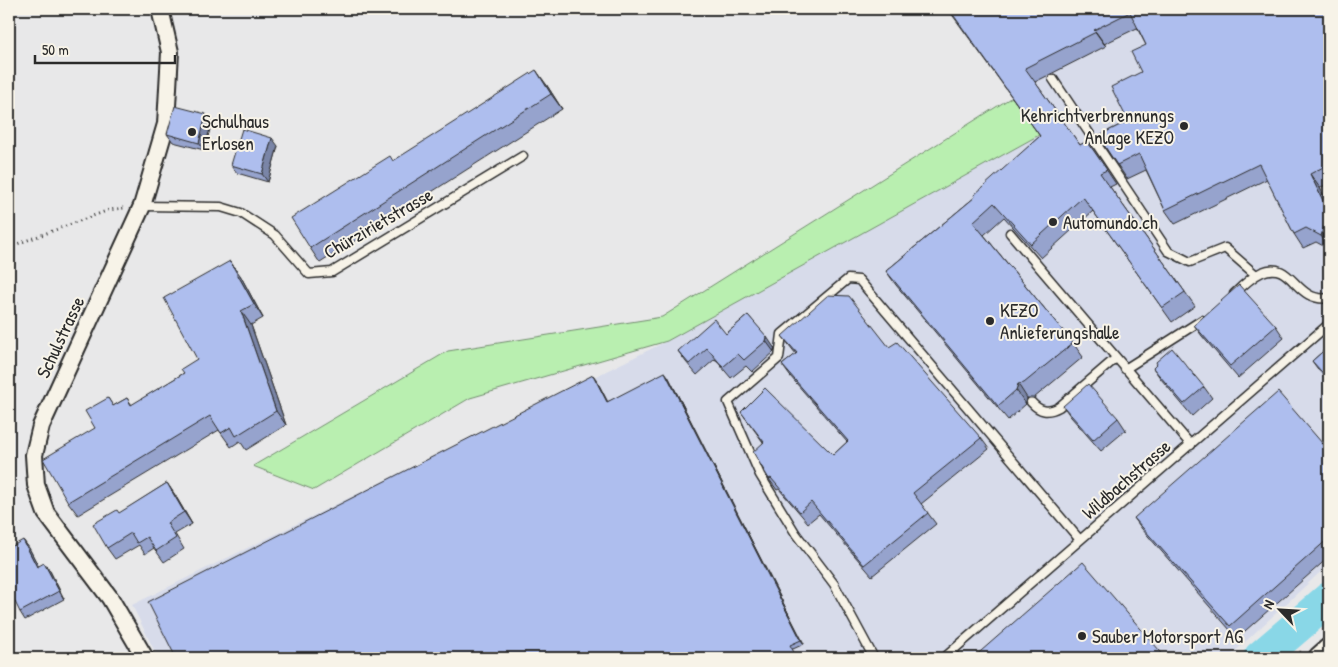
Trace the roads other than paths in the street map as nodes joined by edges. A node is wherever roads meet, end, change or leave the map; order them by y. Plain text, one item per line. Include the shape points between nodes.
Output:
1 (160, 9) edge
2 (1053, 79) dead end
3 (523, 156) dead end
4 (142, 206) junction
5 (1010, 233) edge
6 (1256, 275) junction
7 (1329, 298) edge
8 (1226, 300) edge
9 (1212, 312) edge
10 (1329, 324) edge
11 (1116, 358) junction
12 (1125, 369) junction
13 (1031, 402) dead end
14 (1190, 445) junction
15 (1080, 540) junction
16 (1329, 650) edge
17 (145, 658) edge
18 (874, 658) edge
19 (944, 658) edge
20 (1320, 658) edge

1 - 4 street, Schulstrasse via 170,52 166,124
2 - 6 lane via 1168,251 1190,262 1225,248
3 - 4 lane, Chürzirietstrasse via 332,272 309,274 275,235 240,213 221,207
4 - 17 street, Schulstrasse via 41,426 34,456 36,485 46,512 110,598
5 - 11 lane
6 - 7 lane via 1279,271 1290,277 1307,295
6 - 8 lane
9 - 12 lane
10 - 14 lane, Wildbachstrasse
11 - 12 lane
11 - 13 lane via 1054,410 1043,411
12 - 14 lane
14 - 15 lane, Wildbachstrasse
15 - 18 lane via 859,280 848,279 782,334 779,358 728,402 760,475 796,534 834,584
15 - 19 lane, Wildbachstrasse
16 - 20 main road

